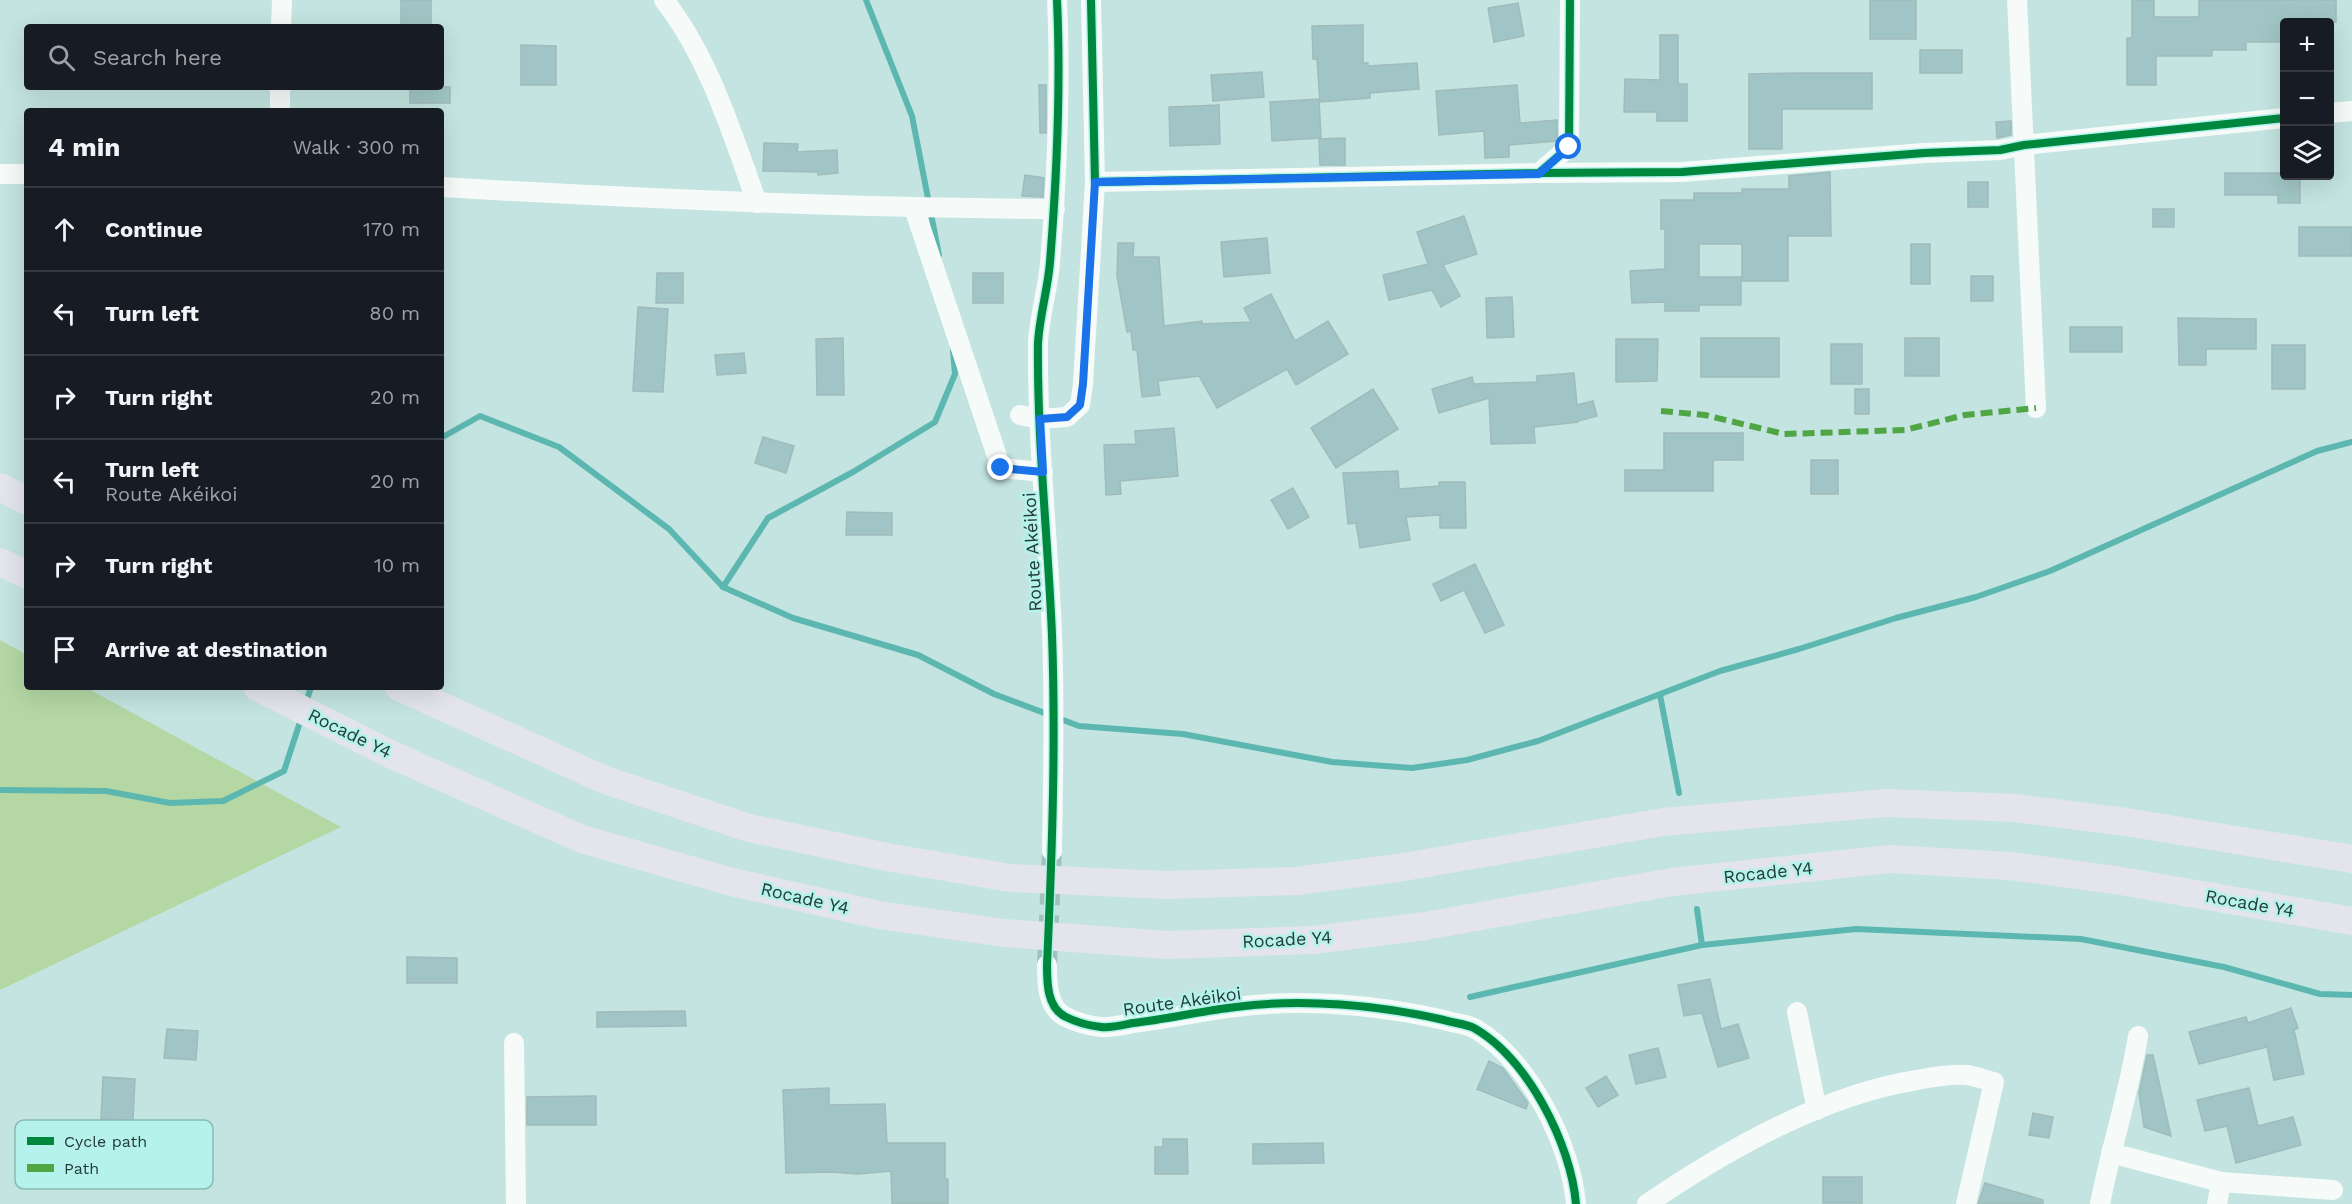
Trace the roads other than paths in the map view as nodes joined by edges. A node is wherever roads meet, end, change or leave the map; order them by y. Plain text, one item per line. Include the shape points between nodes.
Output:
1 (282, 0) edge
2 (664, 0) edge
3 (1057, 0) edge
4 (1091, 0) edge
5 (1570, 0) edge
6 (2017, 0) edge
7 (281, 24) edge
8 (280, 90) edge
9 (280, 108) edge
10 (2352, 111) edge
11 (2334, 113) edge
12 (2280, 118) edge
13 (2024, 145) junction
14 (0, 174) edge
15 (24, 174) edge
16 (1539, 174) junction
17 (1095, 182) junction
18 (444, 187) edge
19 (757, 203) junction
20 (914, 208) junction
21 (1055, 209) junction
22 (2036, 408) dead end
23 (1020, 415) dead end
24 (1040, 419) junction
25 (1043, 472) junction
26 (0, 488) edge
27 (24, 500) edge
28 (0, 562) edge
29 (24, 574) edge
30 (263, 690) edge
31 (410, 692) edge
32 (1052, 851) tunnel mouth
33 (2352, 859) edge
34 (2352, 921) edge
35 (1047, 965) tunnel mouth
36 (1797, 1012) dead end
37 (2138, 1036) dead end
38 (514, 1043) dead end
39 (1817, 1110) junction
40 (2111, 1153) junction
41 (2222, 1182) junction
42 (2333, 1190) dead end
43 (516, 1204) edge
44 (1576, 1204) edge
45 (1647, 1204) edge
46 (1966, 1204) edge
47 (2100, 1204) edge
48 (2217, 1204) edge

1 - 7 street
2 - 19 street via 696,51 721,102
3 - 21 street, Route Akéikoi
4 - 17 street
5 - 16 street via 1569,147
6 - 13 street
8 - 9 street
10 - 11 street
12 - 13 street
13 - 16 street via 2000,150 1682,172
13 - 22 street
14 - 15 street
16 - 17 street
17 - 24 street via 1080,405 1067,417
18 - 19 street
19 - 20 street
20 - 21 street
20 - 25 street via 1001,468
21 - 24 street, Route Akéikoi via 1049,286 1038,341
23 - 24 street
24 - 25 street, Route Akéikoi
25 - 32 street, Route Akéikoi via 1052,635
26 - 27 highway
28 - 29 highway
30 - 34 highway, Rocade Y4 via 390,754 582,838 732,882 879,915 1004,933 1168,945 1312,940 1425,926 1672,882 1890,859 2010,866 2103,878
31 - 33 highway via 605,780 749,828 1010,878 1166,885 1296,881 1398,868 1663,822 1886,803 2016,808
35 - 44 street, Route Akéikoi via 1047,989 1064,1017 1102,1028 1237,1007 1315,1004 1400,1010 1473,1028 1499,1048 1528,1080 1558,1134
36 - 39 street
37 - 40 street via 2131,1080
38 - 43 street
39 - 45 street via 1748,1141
39 - 46 street via 1849,1096 1938,1076 1967,1075 1994,1082
40 - 41 street
40 - 47 street
41 - 42 street
41 - 48 street

